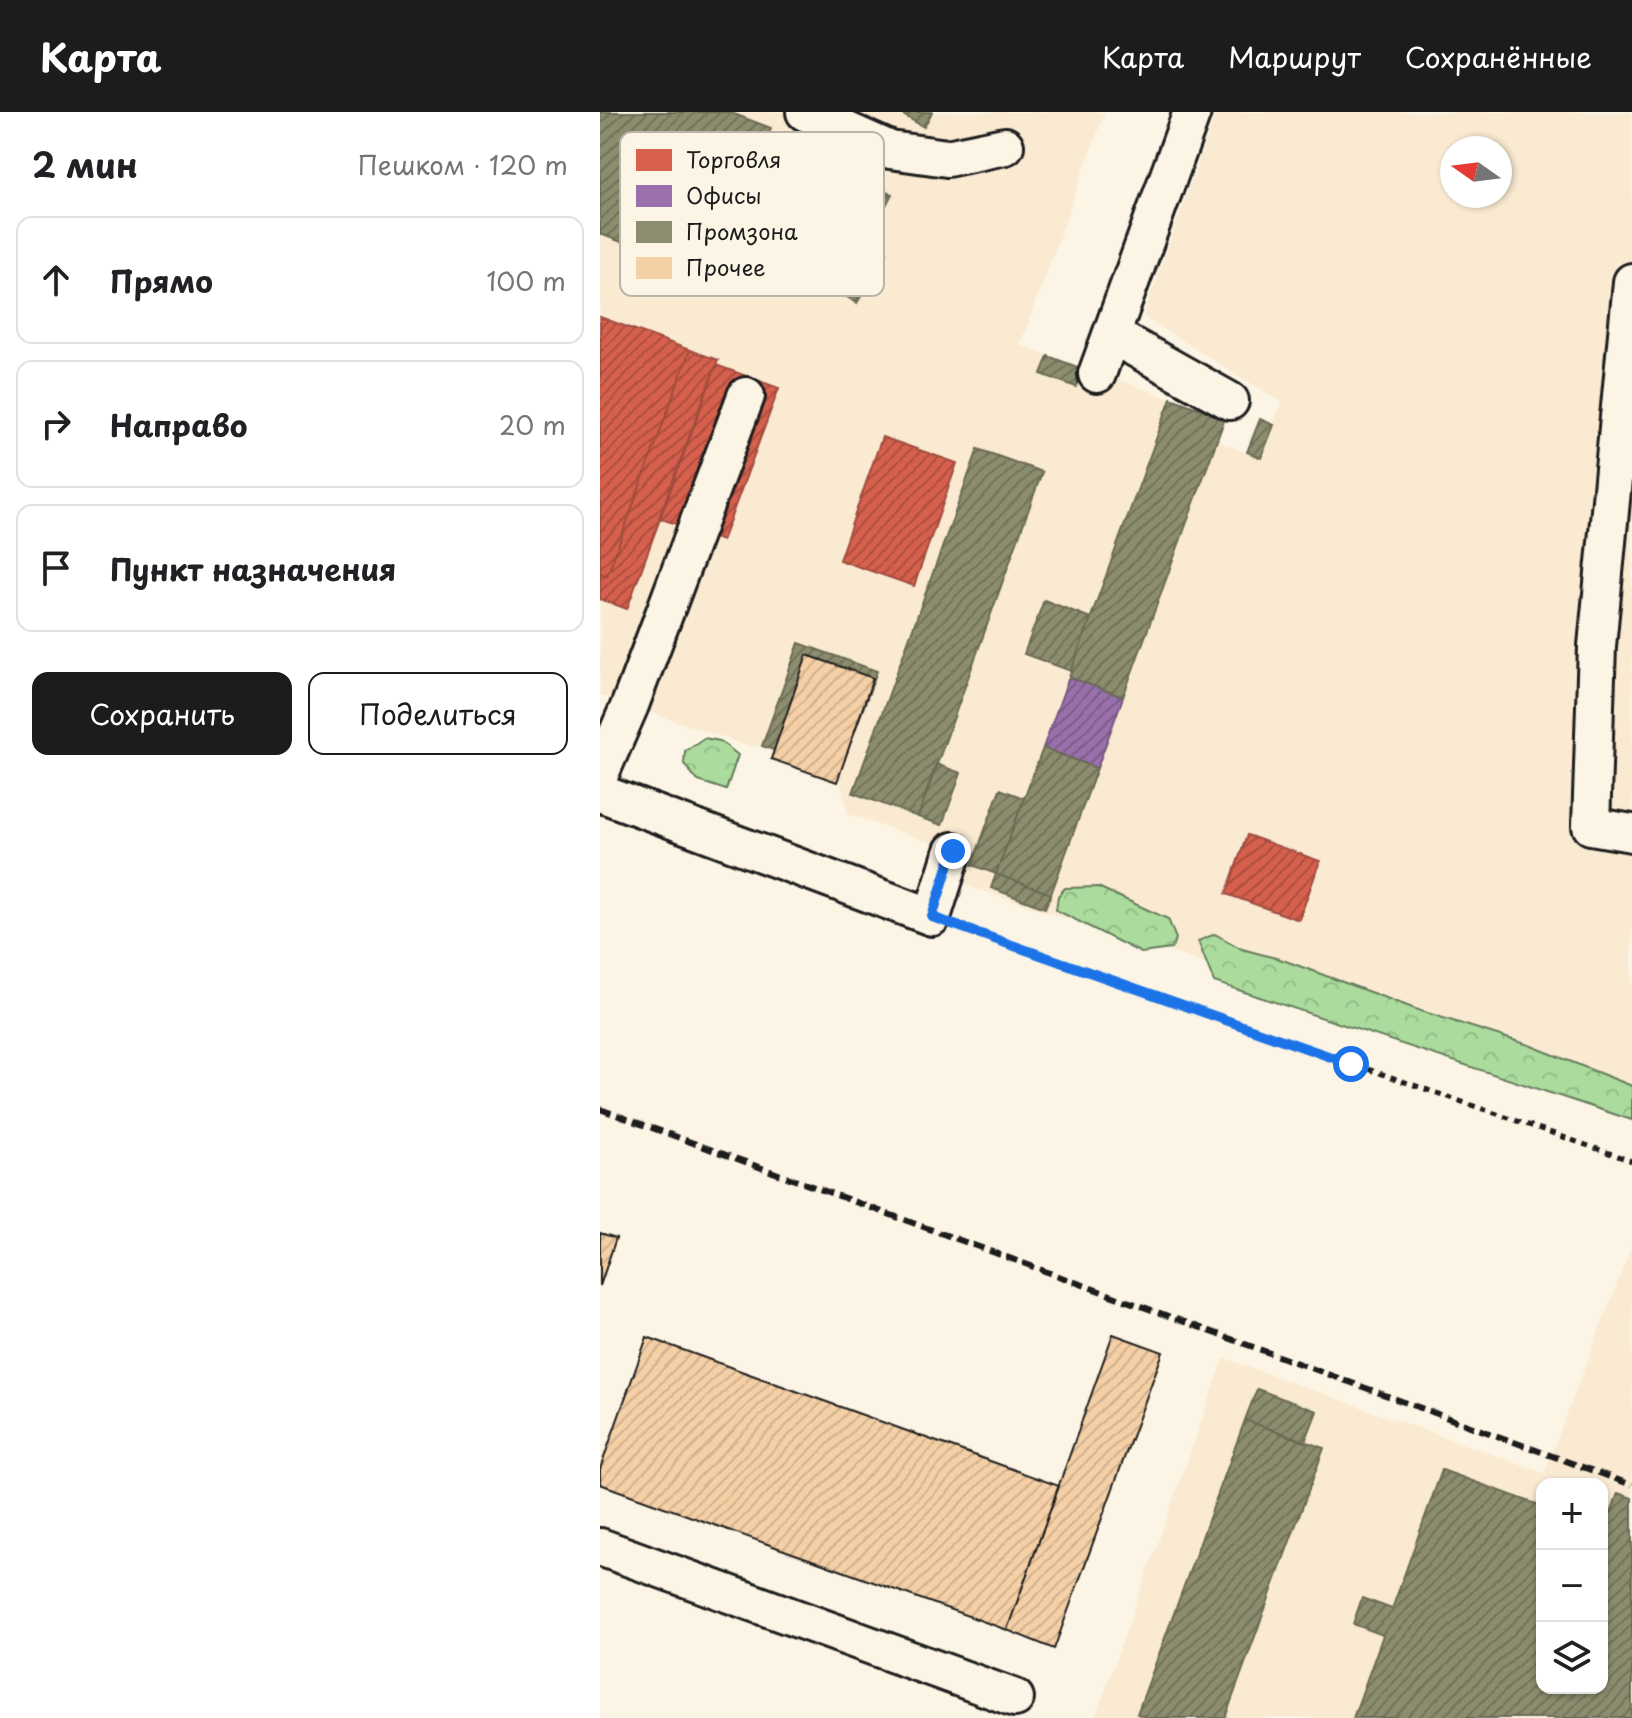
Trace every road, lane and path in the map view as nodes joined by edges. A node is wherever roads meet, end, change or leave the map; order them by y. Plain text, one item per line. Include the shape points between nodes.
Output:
1 (805, 112) edge
2 (1192, 112) edge
3 (850, 132) edge
4 (1005, 146) dead end
5 (884, 147) edge
6 (1632, 282) edge
7 (1112, 335) junction
8 (1097, 374) dead end
9 (746, 396) dead end
10 (1230, 401) dead end
11 (600, 774) edge
12 (600, 793) edge
13 (1632, 833) edge
14 (953, 851) dead end
15 (932, 917) junction
16 (1632, 1161) edge
17 (600, 1547) edge
18 (1015, 1698) dead end

1 - 3 lane
2 - 7 lane
4 - 5 lane via 947,158
6 - 13 lane via 1597,646 1591,826
7 - 8 lane
7 - 10 lane
9 - 11 lane
12 - 15 lane
14 - 15 lane
15 - 16 path
17 - 18 lane

